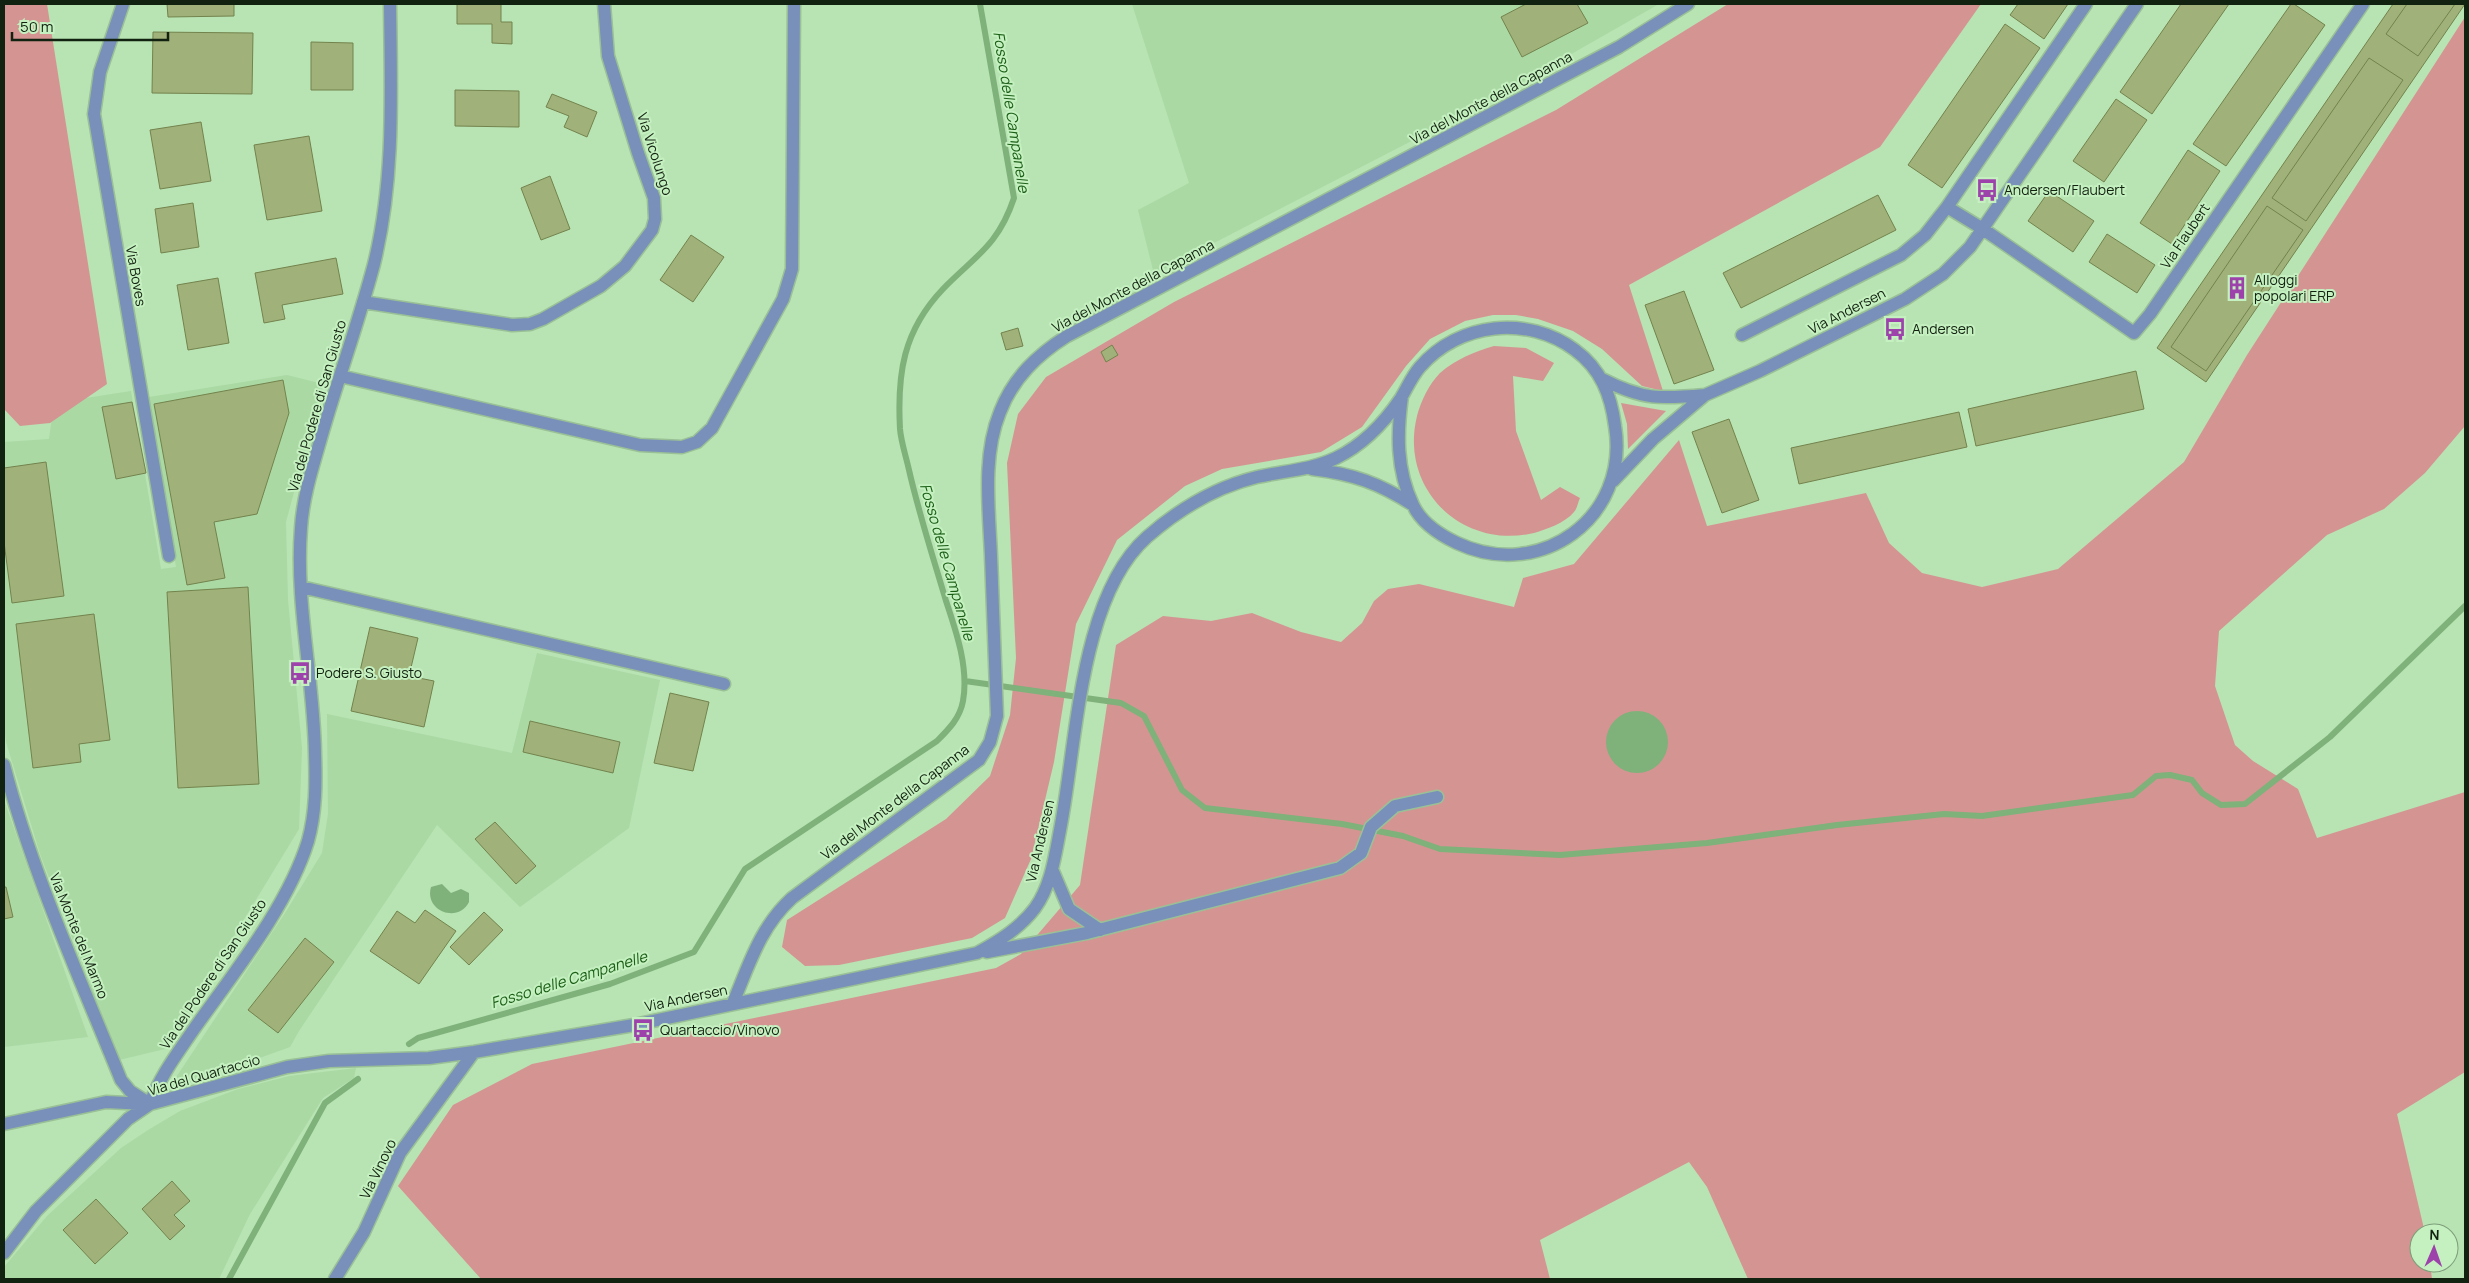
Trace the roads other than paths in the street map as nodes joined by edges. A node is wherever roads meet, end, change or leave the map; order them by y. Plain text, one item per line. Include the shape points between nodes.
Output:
1 (124, 4) edge
2 (390, 4) edge
3 (604, 4) edge
4 (794, 4) edge
5 (1688, 4) edge
6 (2086, 4) edge
7 (2137, 4) edge
8 (2364, 4) edge
9 (1947, 207) junction
10 (1983, 228) junction
11 (363, 302) junction
12 (1742, 335) dead end
13 (340, 376) junction
14 (1602, 379) junction
15 (1402, 396) junction
16 (1705, 396) junction
17 (1307, 469) junction
18 (1613, 481) junction
19 (1413, 506) junction
20 (169, 556) dead end
21 (301, 586) junction
22 (724, 684) dead end
23 (4, 765) edge
24 (1437, 797) dead end
25 (1052, 869) junction
26 (1100, 930) junction
27 (977, 953) junction
28 (733, 1003) junction
29 (474, 1052) junction
30 (150, 1104) junction
31 (4, 1124) edge
32 (6, 1247) edge
33 (335, 1279) edge

1 - 20 street, Via Boves via 100,72 94,114
2 - 11 street, Via del Podere di San Giusto via 391,103 387,188 378,247
3 - 11 street, Via Vicolungo via 608,56 656,210 652,230 625,266 588,296 530,324 512,325
4 - 13 street via 792,269 783,299 712,428 697,442 682,447 640,445
5 - 28 street, Via del Monte della Capanna via 1594,61 1067,336 1032,362 1020,375 1004,403 992,442 989,510 997,716 994,730 979,760 779,910 761,936
6 - 9 street, Via Andersen
7 - 10 street, Via Andersen
8 - 10 street, Via Flaubert via 2134,333
9 - 10 street
9 - 12 street, Via Andersen via 1925,235 1900,255
10 - 16 street, Via Andersen via 1962,257 1918,291
11 - 13 street, Via del Podere di San Giusto
13 - 21 street, Via del Podere di San Giusto via 303,507
14 - 15 street, Via Andersen via 1588,361 1557,339 1523,328 1494,328 1473,332 1439,350 1421,366
14 - 16 street, Via Andersen via 1648,397
14 - 18 street, Via Andersen via 1617,434
15 - 17 street, Via Andersen via 1363,441 1332,460
15 - 19 street, Via Andersen via 1398,442
16 - 18 street, Via Andersen via 1653,439
17 - 19 street, Via Andersen via 1366,479
17 - 25 street, Via Andersen via 1257,477 1211,494 1144,539 1121,568 1094,631
18 - 19 street, Via Andersen via 1599,508 1577,531 1553,545 1527,553 1500,555 1467,548 1437,532
21 - 22 street
21 - 30 street, Via del Podere di San Giusto via 315,734 315,805 308,839 296,871 256,941 164,1072
23 - 30 street, Via Monte del Marmo via 41,881 121,1080 130,1091
24 - 26 street via 1395,806 1369,832 1361,853 1340,868
25 - 26 street via 1069,910
25 - 27 street, Via Andersen via 1034,909 1008,934
26 - 27 street
27 - 28 street, Via Andersen
28 - 29 street, Via Andersen via 634,1025
29 - 30 street, Via del Quartaccio via 429,1058 337,1060 287,1066
29 - 33 street, Via Vinovo via 400,1153 364,1232
30 - 31 street via 106,1102
30 - 32 street, Via del Quartaccio via 122,1125 36,1211

